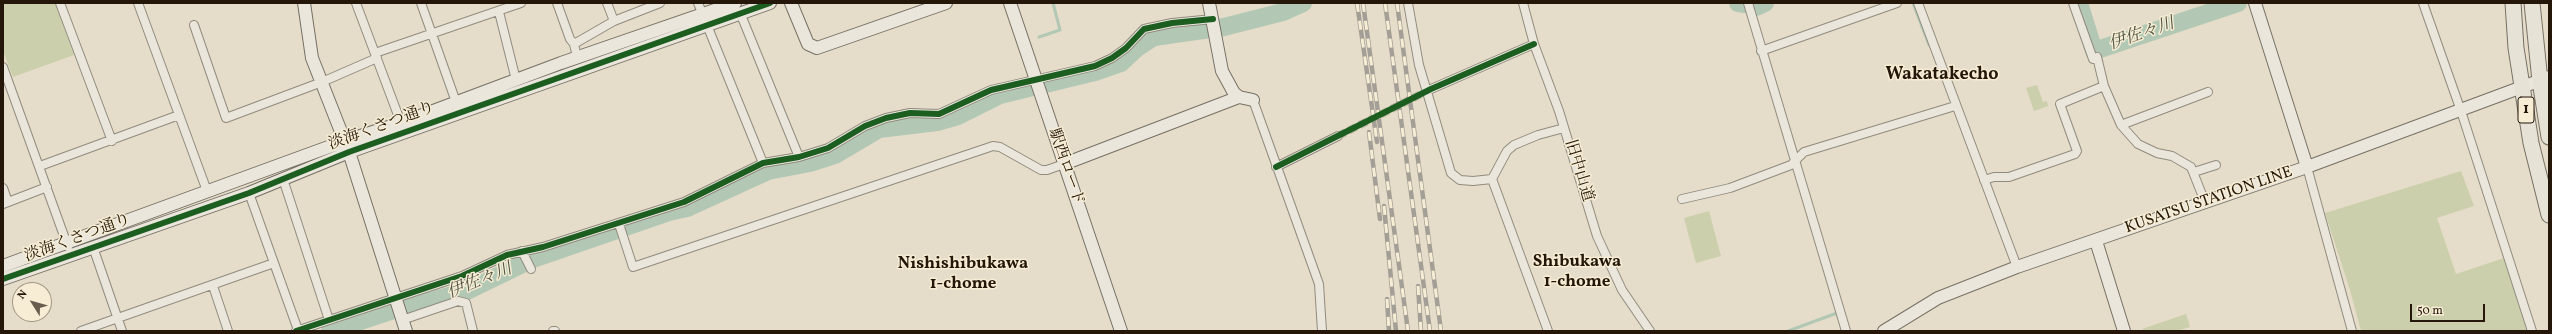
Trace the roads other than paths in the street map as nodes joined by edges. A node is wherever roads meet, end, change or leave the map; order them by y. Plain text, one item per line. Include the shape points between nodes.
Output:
1 (60, 3) edge
2 (138, 3) edge
3 (304, 3) edge
4 (356, 3) edge
5 (421, 3) edge
6 (521, 3) edge
7 (557, 3) edge
8 (607, 3) edge
9 (660, 3) edge
10 (735, 3) edge
11 (770, 3) edge
12 (791, 3) edge
13 (946, 3) edge
14 (1010, 3) edge
15 (1210, 3) edge
16 (1408, 3) edge
17 (1523, 3) edge
18 (1748, 3) edge
19 (1897, 3) edge
20 (1918, 3) edge
21 (2073, 3) edge
22 (2423, 3) edge
23 (2513, 3) edge
24 (2532, 3) edge
25 (2257, 4) edge
26 (700, 9) edge
27 (499, 12) junction
28 (741, 15) junction
29 (614, 21) junction
30 (194, 25) dead end
31 (1214, 25) junction
32 (708, 26) junction
33 (432, 34) junction
34 (574, 44) junction
35 (1534, 44) junction
36 (1761, 51) junction
37 (376, 56) junction
38 (577, 57) junction
39 (3, 67) edge
40 (2544, 79) edge
41 (516, 80) junction
42 (1035, 80) junction
43 (322, 82) junction
44 (2104, 86) junction
45 (2523, 88) junction
46 (1431, 89) tunnel mouth
47 (2208, 92) dead end
48 (1239, 97) junction
49 (1253, 100) joint
50 (456, 102) junction
51 (1955, 106) junction
52 (2461, 111) junction
53 (179, 115) junction
54 (401, 123) junction
55 (2121, 126) junction
56 (1564, 128) junction
57 (1338, 136) tunnel mouth
58 (2549, 137) edge
59 (112, 141) junction
60 (347, 146) junction
61 (799, 157) junction
62 (1796, 160) junction
63 (763, 163) junction
64 (1064, 164) junction
65 (2216, 165) dead end
66 (40, 166) junction
67 (1276, 167) junction
68 (2307, 167) junction
69 (2194, 172) junction
70 (283, 179) junction
71 (1492, 179) junction
72 (1984, 180) junction
73 (47, 187) junction
74 (3, 188) edge
75 (207, 191) junction
76 (248, 193) junction
77 (1682, 199) dead end
78 (2205, 202) junction
79 (6, 203) edge
80 (2549, 215) edge
81 (619, 224) junction
82 (2096, 241) junction
83 (67, 244) junction
84 (93, 247) junction
85 (522, 251) junction
86 (71, 255) junction
87 (274, 263) junction
88 (3, 266) edge
89 (2017, 267) junction
90 (531, 269) dead end
91 (3, 279) edge
92 (213, 286) junction
93 (395, 298) junction
94 (118, 319) junction
95 (329, 320) junction
96 (404, 325) edge
97 (81, 331) edge
98 (122, 331) edge
99 (228, 331) edge
100 (297, 331) edge
101 (473, 331) edge
102 (1121, 331) edge
103 (1322, 331) edge
104 (1548, 331) edge
105 (1650, 331) edge
106 (1846, 331) edge
107 (1884, 331) edge
108 (2124, 331) edge
109 (2352, 331) edge
110 (2532, 331) edge

1 - 59 street
2 - 53 street
3 - 43 street via 312,58
4 - 37 street
5 - 33 street
6 - 27 street
7 - 34 street
8 - 29 street
9 - 29 street
10 - 26 street, 淡海くさつ通り
11 - 28 street, 淡海くさつ通り
12 - 13 street via 808,44 817,48
14 - 42 street, 駅西ロード
15 - 31 street
16 - 71 street via 1419,66 1451,173 1460,180
17 - 35 street, 旧中山道
18 - 36 street
19 - 36 street
20 - 51 street
21 - 44 street via 2093,59 2097,57
22 - 52 street
23 - 45 highway, 1 via 2516,48
24 - 40 highway, 1
25 - 68 street
26 - 32 street
26 - 38 street, 淡海くさつ通り
27 - 33 street
27 - 41 street
28 - 32 street, 淡海くさつ通り
28 - 61 street
29 - 34 street
30 - 43 street via 226,118
31 - 42 street via 1172,23 1144,29 1126,48 1096,66
31 - 48 street via 1222,71 1230,87
32 - 60 street, 淡海くさつ通り
32 - 63 street
33 - 37 street
33 - 50 street
34 - 38 street
35 - 46 street
35 - 56 street, 旧中山道
36 - 62 street
37 - 43 street
37 - 54 street
38 - 41 street, 淡海くさつ通り
39 - 66 street
40 - 45 street, KUSATSU STATION LINE
40 - 58 highway, 1
41 - 50 street, 淡海くさつ通り
42 - 61 street via 991,90 939,114 910,113 890,117 865,126 828,148
42 - 64 street, 駅西ロード
43 - 60 street
44 - 55 street
44 - 72 street via 2060,104 2077,151 2075,154 2009,177
45 - 52 street, KUSATSU STATION LINE
45 - 80 highway, 1 via 2531,144
47 - 55 street
48 - 49 street
48 - 64 street
49 - 67 street
50 - 54 street, 淡海くさつ通り
51 - 62 street via 1804,152
51 - 72 street
52 - 68 street, KUSATSU STATION LINE
52 - 110 street
53 - 59 street
53 - 75 street
54 - 60 street, 淡海くさつ通り
55 - 69 street via 2138,144 2157,153 2172,156 2191,167
56 - 71 street via 1514,145 1507,151
56 - 105 street, 旧中山道 via 1597,236 1622,290
57 - 67 street
59 - 66 street
60 - 70 street, 淡海くさつ通り
60 - 75 street, 淡海くさつ通り
60 - 93 street
61 - 63 street
62 - 77 street via 1791,165 1730,188
62 - 106 street
63 - 81 street via 697,197
64 - 81 street via 1041,170 1000,147 993,146 633,267
64 - 102 street, 駅西ロード
65 - 69 street
66 - 73 street
67 - 103 street via 1319,284
68 - 78 street, KUSATSU STATION LINE
68 - 109 street
69 - 78 street
70 - 76 street, 淡海くさつ通り
70 - 95 street
71 - 104 street
72 - 89 street
73 - 79 street
73 - 83 street
74 - 79 street
75 - 83 street, 淡海くさつ通り
76 - 84 street, 淡海くさつ通り
76 - 87 street
78 - 82 street, KUSATSU STATION LINE
81 - 85 street
82 - 89 street, KUSATSU STATION LINE
82 - 108 street
83 - 86 street
83 - 88 street, 淡海くさつ通り
84 - 86 street, 淡海くさつ通り
84 - 94 street
85 - 90 street
85 - 93 street via 507,255 462,276
86 - 91 street, 淡海くさつ通り
87 - 92 street
87 - 100 street
89 - 107 street, KUSATSU STATION LINE via 1938,298
92 - 94 street
92 - 99 street
93 - 95 street
93 - 96 street
94 - 97 street
94 - 98 street
95 - 100 street
96 - 101 street via 462,302 466,303

